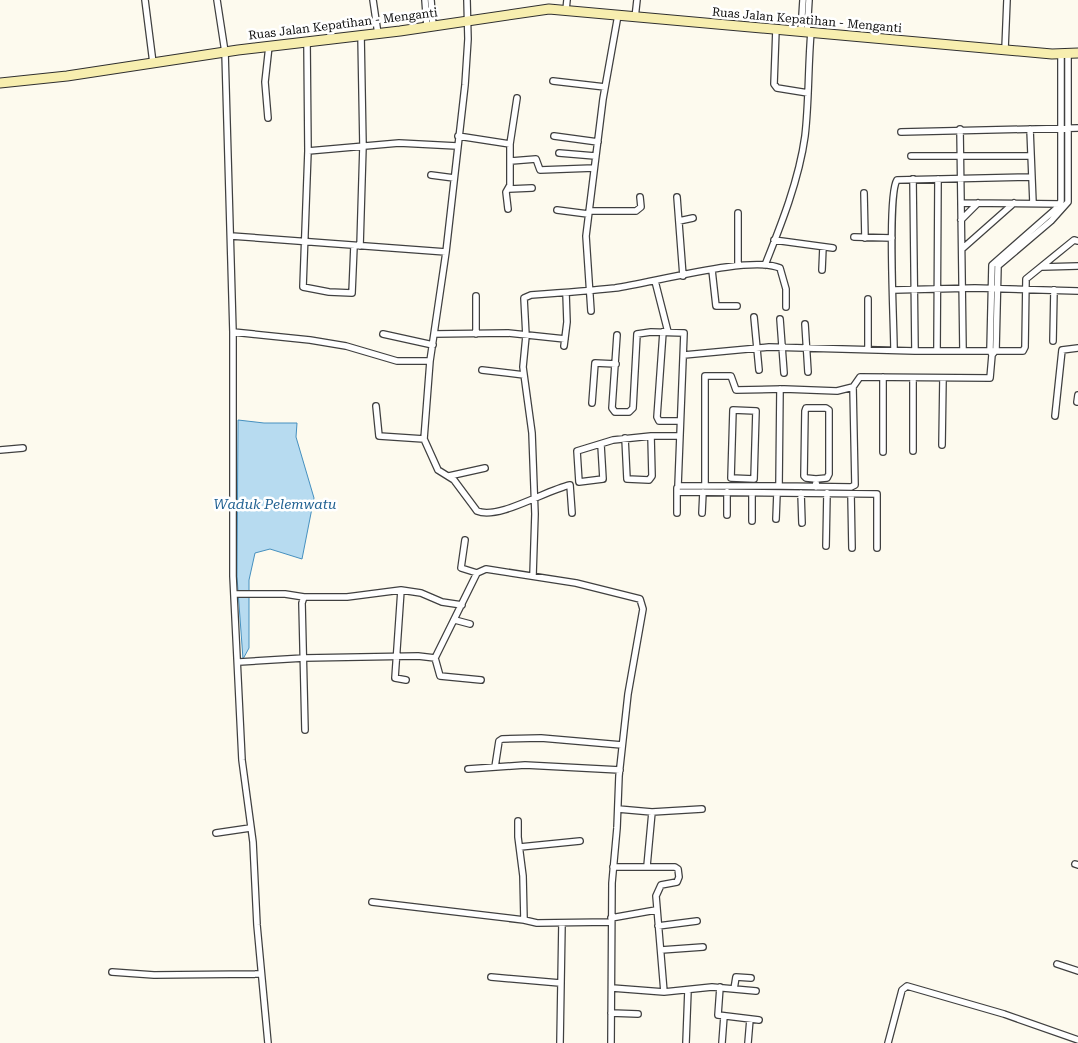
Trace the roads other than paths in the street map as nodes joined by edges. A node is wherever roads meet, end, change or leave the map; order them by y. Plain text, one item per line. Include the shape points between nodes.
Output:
1 (145, 0) edge
2 (217, 0) edge
3 (373, 0) edge
4 (426, 0) edge
5 (431, 0) edge
6 (467, 0) edge
7 (567, 0) edge
8 (637, 0) edge
9 (802, 0) edge
10 (808, 0) edge
11 (1007, 0) edge
12 (566, 10) junction
13 (618, 15) junction
14 (635, 18) junction
15 (468, 20) junction
16 (430, 27) junction
17 (776, 29) junction
18 (806, 32) junction
19 (378, 34) junction
20 (361, 35) junction
21 (307, 42) junction
22 (269, 46) junction
23 (1005, 49) junction
24 (225, 52) junction
25 (1078, 53) edge
26 (1065, 55) junction
27 (153, 63) junction
28 (553, 81) dead end
29 (0, 83) edge
30 (605, 87) junction
31 (808, 93) junction
32 (517, 98) dead end
33 (268, 118) dead end
34 (1065, 128) junction
35 (1078, 128) edge
36 (960, 129) junction
37 (1030, 129) junction
38 (901, 132) dead end
39 (458, 136) junction
40 (554, 136) dead end
41 (598, 142) junction
42 (510, 144) junction
43 (363, 146) junction
44 (457, 146) junction
45 (308, 151) junction
46 (559, 153) dead end
47 (596, 156) junction
48 (912, 156) dead end
49 (960, 156) junction
50 (1031, 156) junction
51 (511, 161) junction
52 (594, 168) junction
53 (431, 175) dead end
54 (1032, 177) junction
55 (454, 178) junction
56 (961, 178) junction
57 (913, 179) junction
58 (938, 179) junction
59 (532, 188) dead end
60 (509, 189) junction
61 (864, 193) dead end
62 (640, 197) dead end
63 (677, 197) dead end
64 (961, 203) junction
65 (978, 203) junction
66 (1014, 203) junction
67 (1033, 203) junction
68 (1063, 205) junction
69 (508, 210) dead end
70 (557, 210) dead end
71 (589, 213) junction
72 (738, 213) dead end
73 (693, 218) dead end
74 (961, 220) junction
75 (679, 221) junction
76 (231, 236) junction
77 (854, 237) dead end
78 (864, 238) junction
79 (892, 238) junction
80 (774, 240) junction
81 (1078, 240) edge
82 (306, 241) junction
83 (357, 246) junction
84 (823, 247) junction
85 (833, 248) dead end
86 (962, 249) junction
87 (446, 252) junction
88 (738, 265) junction
89 (765, 265) junction
90 (1042, 266) junction
91 (1078, 266) edge
92 (712, 270) junction
93 (822, 270) dead end
94 (683, 276) junction
95 (655, 281) junction
96 (938, 288) junction
97 (962, 288) junction
98 (993, 288) junction
99 (914, 289) junction
100 (588, 290) junction
101 (894, 290) junction
102 (1026, 290) junction
103 (1054, 290) junction
104 (1078, 291) edge
105 (566, 293) junction
106 (476, 296) dead end
107 (868, 299) dead end
108 (736, 306) dead end
109 (786, 307) dead end
110 (591, 311) dead end
111 (754, 317) dead end
112 (780, 319) dead end
113 (805, 324) dead end
114 (233, 332) junction
115 (665, 332) junction
116 (383, 334) dead end
117 (434, 334) junction
118 (476, 334) junction
119 (617, 335) dead end
120 (526, 336) junction
121 (1053, 341) dead end
122 (433, 345) junction
123 (782, 347) junction
124 (806, 347) junction
125 (757, 348) junction
126 (1078, 348) edge
127 (868, 349) junction
128 (894, 350) junction
129 (938, 350) junction
130 (964, 350) junction
131 (915, 351) junction
132 (684, 355) junction
133 (993, 355) junction
134 (430, 361) junction
135 (616, 364) junction
136 (482, 370) dead end
137 (759, 370) dead end
138 (808, 372) dead end
139 (784, 373) dead end
140 (524, 375) junction
141 (883, 377) junction
142 (913, 378) junction
143 (943, 378) junction
144 (853, 387) junction
145 (780, 389) junction
146 (1078, 395) edge
147 (1077, 402) edge
148 (592, 403) dead end
149 (376, 406) dead end
150 (1055, 416) dead end
151 (680, 422) junction
152 (680, 434) junction
153 (651, 436) junction
154 (424, 438) junction
155 (625, 438) junction
156 (601, 445) junction
157 (942, 446) dead end
158 (23, 448) dead end
159 (0, 450) edge
160 (913, 451) dead end
161 (883, 452) dead end
162 (485, 468) dead end
163 (449, 476) junction
164 (743, 479) junction
165 (816, 479) junction
166 (743, 486) junction
167 (779, 486) junction
168 (816, 486) junction
169 (677, 489) junction
170 (704, 489) junction
171 (727, 492) junction
172 (752, 493) junction
173 (777, 493) junction
174 (801, 493) junction
175 (827, 493) junction
176 (851, 494) junction
177 (533, 500) junction
178 (572, 513) dead end
179 (677, 513) dead end
180 (702, 513) dead end
181 (726, 515) dead end
182 (776, 519) dead end
183 (752, 521) dead end
184 (802, 523) dead end
185 (465, 540) dead end
186 (826, 546) dead end
187 (852, 548) dead end
188 (877, 548) dead end
189 (477, 572) junction
190 (533, 575) junction
191 (401, 590) junction
192 (234, 594) junction
193 (304, 597) junction
194 (462, 605) junction
195 (455, 620) junction
196 (470, 624) dead end
197 (396, 656) junction
198 (304, 658) junction
199 (435, 658) junction
200 (239, 662) junction
201 (406, 680) dead end
202 (481, 680) dead end
203 (305, 730) dead end
204 (622, 745) junction
205 (495, 767) junction
206 (468, 769) dead end
207 (620, 770) junction
208 (702, 808) dead end
209 (618, 809) junction
210 (652, 812) junction
211 (518, 821) dead end
212 (250, 828) junction
213 (216, 834) dead end
214 (580, 841) dead end
215 (520, 847) junction
216 (647, 866) junction
217 (613, 867) junction
218 (372, 902) dead end
219 (656, 910) junction
220 (524, 920) junction
221 (611, 920) junction
222 (698, 921) dead end
223 (562, 923) junction
224 (658, 926) junction
225 (704, 947) dead end
226 (661, 950) junction
227 (1057, 964) dead end
228 (1078, 971) edge
229 (112, 972) dead end
230 (261, 974) junction
231 (491, 977) dead end
232 (751, 978) dead end
233 (560, 983) junction
234 (720, 987) junction
235 (612, 988) junction
236 (734, 989) junction
237 (688, 990) junction
238 (756, 991) dead end
239 (664, 992) junction
240 (611, 1013) junction
241 (638, 1014) dead end
242 (724, 1016) junction
243 (750, 1019) junction
244 (759, 1020) dead end
245 (1077, 1041) edge
246 (268, 1043) edge
247 (560, 1043) edge
248 (612, 1043) edge
249 (686, 1043) edge
250 (722, 1043) edge
251 (748, 1043) edge
252 (888, 1043) edge

1 - 27 street
2 - 24 street
3 - 19 street
4 - 16 street
5 - 16 street
6 - 15 street
7 - 12 street
8 - 14 street
9 - 18 street
10 - 18 street
11 - 23 street
12 - 13 main road, Ruas Jalan Kepatihan - Menganti
12 - 15 main road, Ruas Jalan Kepatihan - Menganti via 541,10
13 - 14 main road, Ruas Jalan Kepatihan - Menganti
13 - 30 street
14 - 17 main road, Ruas Jalan Kepatihan - Menganti
15 - 16 main road, Ruas Jalan Kepatihan - Menganti
15 - 39 street
16 - 19 main road, Ruas Jalan Kepatihan - Menganti
17 - 18 main road, Ruas Jalan Kepatihan - Menganti
17 - 31 street via 774,84 777,88
18 - 23 main road, Ruas Jalan Kepatihan - Menganti
18 - 31 street
19 - 20 main road, Ruas Jalan Kepatihan - Menganti
20 - 21 main road, Ruas Jalan Kepatihan - Menganti
20 - 43 street
21 - 22 main road, Ruas Jalan Kepatihan - Menganti
21 - 45 street
22 - 24 main road, Ruas Jalan Kepatihan - Menganti
22 - 33 street via 265,82
23 - 26 main road, Ruas Jalan Kepatihan - Menganti
24 - 27 main road, Ruas Jalan Kepatihan - Menganti
24 - 76 street
25 - 26 main road, Ruas Jalan Kepatihan - Menganti
26 - 34 street
27 - 29 main road, Ruas Jalan Kepatihan - Menganti
28 - 30 street
30 - 41 street
31 - 80 street via 803,150
32 - 42 street
34 - 35 street
34 - 37 street
34 - 68 street
36 - 37 street
36 - 38 street
36 - 49 street
37 - 50 street
39 - 42 street
39 - 44 street
40 - 41 street
41 - 47 street
42 - 51 street
43 - 44 street via 421,142
43 - 45 street
43 - 83 street
44 - 55 street
45 - 82 street
46 - 47 street
47 - 52 street
48 - 49 street
49 - 50 street
49 - 56 street
50 - 54 street
51 - 52 street via 536,159 538,169 542,170
51 - 60 street
52 - 71 street
53 - 55 street
54 - 56 street
54 - 67 street
55 - 87 street
56 - 58 street
56 - 64 street
57 - 58 street
57 - 79 street via 899,179 895,183
57 - 99 street
58 - 96 street
59 - 60 street
60 - 69 street via 506,192
61 - 78 street
62 - 71 street via 641,207 636,211
63 - 75 street
64 - 65 street
64 - 74 street
65 - 66 street
65 - 74 street
66 - 67 street
66 - 86 street
67 - 68 street
68 - 98 street via 994,262
70 - 71 street
71 - 100 street
72 - 88 street
73 - 75 street
74 - 86 street
75 - 94 street
76 - 82 street
76 - 114 street
77 - 78 street
78 - 79 street
79 - 101 street
80 - 84 street
80 - 89 street
81 - 90 street
82 - 83 street
82 - 83 street via 302,285 329,292 353,292
83 - 87 street
84 - 85 street
84 - 93 street
86 - 97 street
87 - 117 street
88 - 89 street
88 - 92 street
89 - 109 street via 781,269
90 - 91 street
90 - 102 street via 1026,279
92 - 94 street
92 - 108 street via 716,306
94 - 95 street
95 - 100 street
95 - 115 street
96 - 97 street
96 - 99 street
96 - 129 street
97 - 98 street
97 - 130 street
98 - 102 street
98 - 133 street
99 - 101 street
99 - 131 street
100 - 105 street
100 - 110 street
101 - 128 street
102 - 103 street
102 - 133 street via 1025,350
103 - 104 street
103 - 121 street
105 - 120 street via 524,298
105 - 120 street via 568,322 565,342
106 - 118 street
107 - 127 street
111 - 125 street
112 - 123 street
113 - 124 street
114 - 134 street via 346,346 397,361
114 - 192 street
115 - 132 street via 684,333
115 - 135 street via 637,334 633,408 629,412 615,412 612,408
115 - 151 street via 657,417 659,421
116 - 122 street
117 - 118 street
117 - 122 street
118 - 120 street
119 - 135 street
120 - 140 street
122 - 134 street
123 - 124 street
123 - 125 street
123 - 139 street
124 - 127 street
124 - 138 street
125 - 132 street
125 - 137 street
126 - 150 street via 1062,350
127 - 128 street
128 - 131 street
129 - 130 street
129 - 131 street
130 - 133 street
132 - 151 street
133 - 143 street via 990,378
134 - 154 street
135 - 148 street via 596,363
136 - 140 street
140 - 177 street via 532,434
141 - 142 street
141 - 144 street via 860,376
141 - 161 street
142 - 143 street
142 - 160 street
143 - 157 street
144 - 145 street via 837,391
144 - 168 street via 855,485
145 - 167 street
145 - 170 street via 736,390 731,376 705,376
146 - 147 street
149 - 154 street via 379,436
151 - 152 street
152 - 153 street
152 - 169 street
153 - 155 street
153 - 155 street via 652,476 649,480 627,479
154 - 163 street via 438,470
155 - 156 street
156 - 156 street via 577,451 579,482 603,479
158 - 159 street
162 - 163 street
163 - 177 street via 477,511
164 - 164 street via 756,477 756,411 733,410 731,478
164 - 166 street
165 - 165 street via 804,476 806,408 829,410 829,474 827,478
165 - 168 street
166 - 167 street
166 - 170 street
167 - 168 street
169 - 170 street
169 - 179 street
170 - 171 street
170 - 180 street
171 - 172 street
171 - 181 street
172 - 173 street
172 - 183 street
173 - 174 street
173 - 182 street
174 - 175 street
174 - 184 street
175 - 176 street
175 - 186 street
176 - 187 street
176 - 188 street via 877,494
177 - 178 street via 553,489 570,485
177 - 190 street
185 - 189 street via 461,568
189 - 190 street via 494,569
189 - 194 street
190 - 204 street via 642,600
191 - 193 street via 346,597
191 - 194 street
191 - 197 street
192 - 193 street
192 - 200 street
193 - 198 street
194 - 195 street
195 - 196 street
195 - 199 street
197 - 198 street
197 - 199 street
197 - 201 street via 395,678
198 - 200 street
198 - 203 street
199 - 202 street via 440,676
200 - 212 street via 242,760
204 - 205 street via 542,738 502,739 498,741
204 - 207 street
205 - 206 street
205 - 207 street via 525,765
207 - 209 street
208 - 210 street
209 - 210 street
209 - 217 street
210 - 216 street
211 - 215 street
212 - 213 street
212 - 230 street
214 - 215 street
215 - 220 street
216 - 217 street
216 - 219 street via 675,867 679,874 677,882 664,884 658,889
217 - 221 street
218 - 220 street
219 - 221 street
219 - 224 street
220 - 223 street
221 - 223 street
221 - 235 street
222 - 224 street
223 - 233 street
224 - 226 street
225 - 226 street
226 - 239 street
227 - 228 street
229 - 230 street
230 - 246 street
231 - 233 street
232 - 236 street via 736,977
233 - 247 street
234 - 236 street
234 - 237 street via 690,987
234 - 242 street via 717,1013
235 - 239 street
235 - 240 street
236 - 238 street
237 - 239 street
237 - 249 street
240 - 241 street
240 - 248 street
242 - 243 street
242 - 250 street
243 - 244 street
243 - 251 street
245 - 252 street via 1004,1014 907,986 902,990

